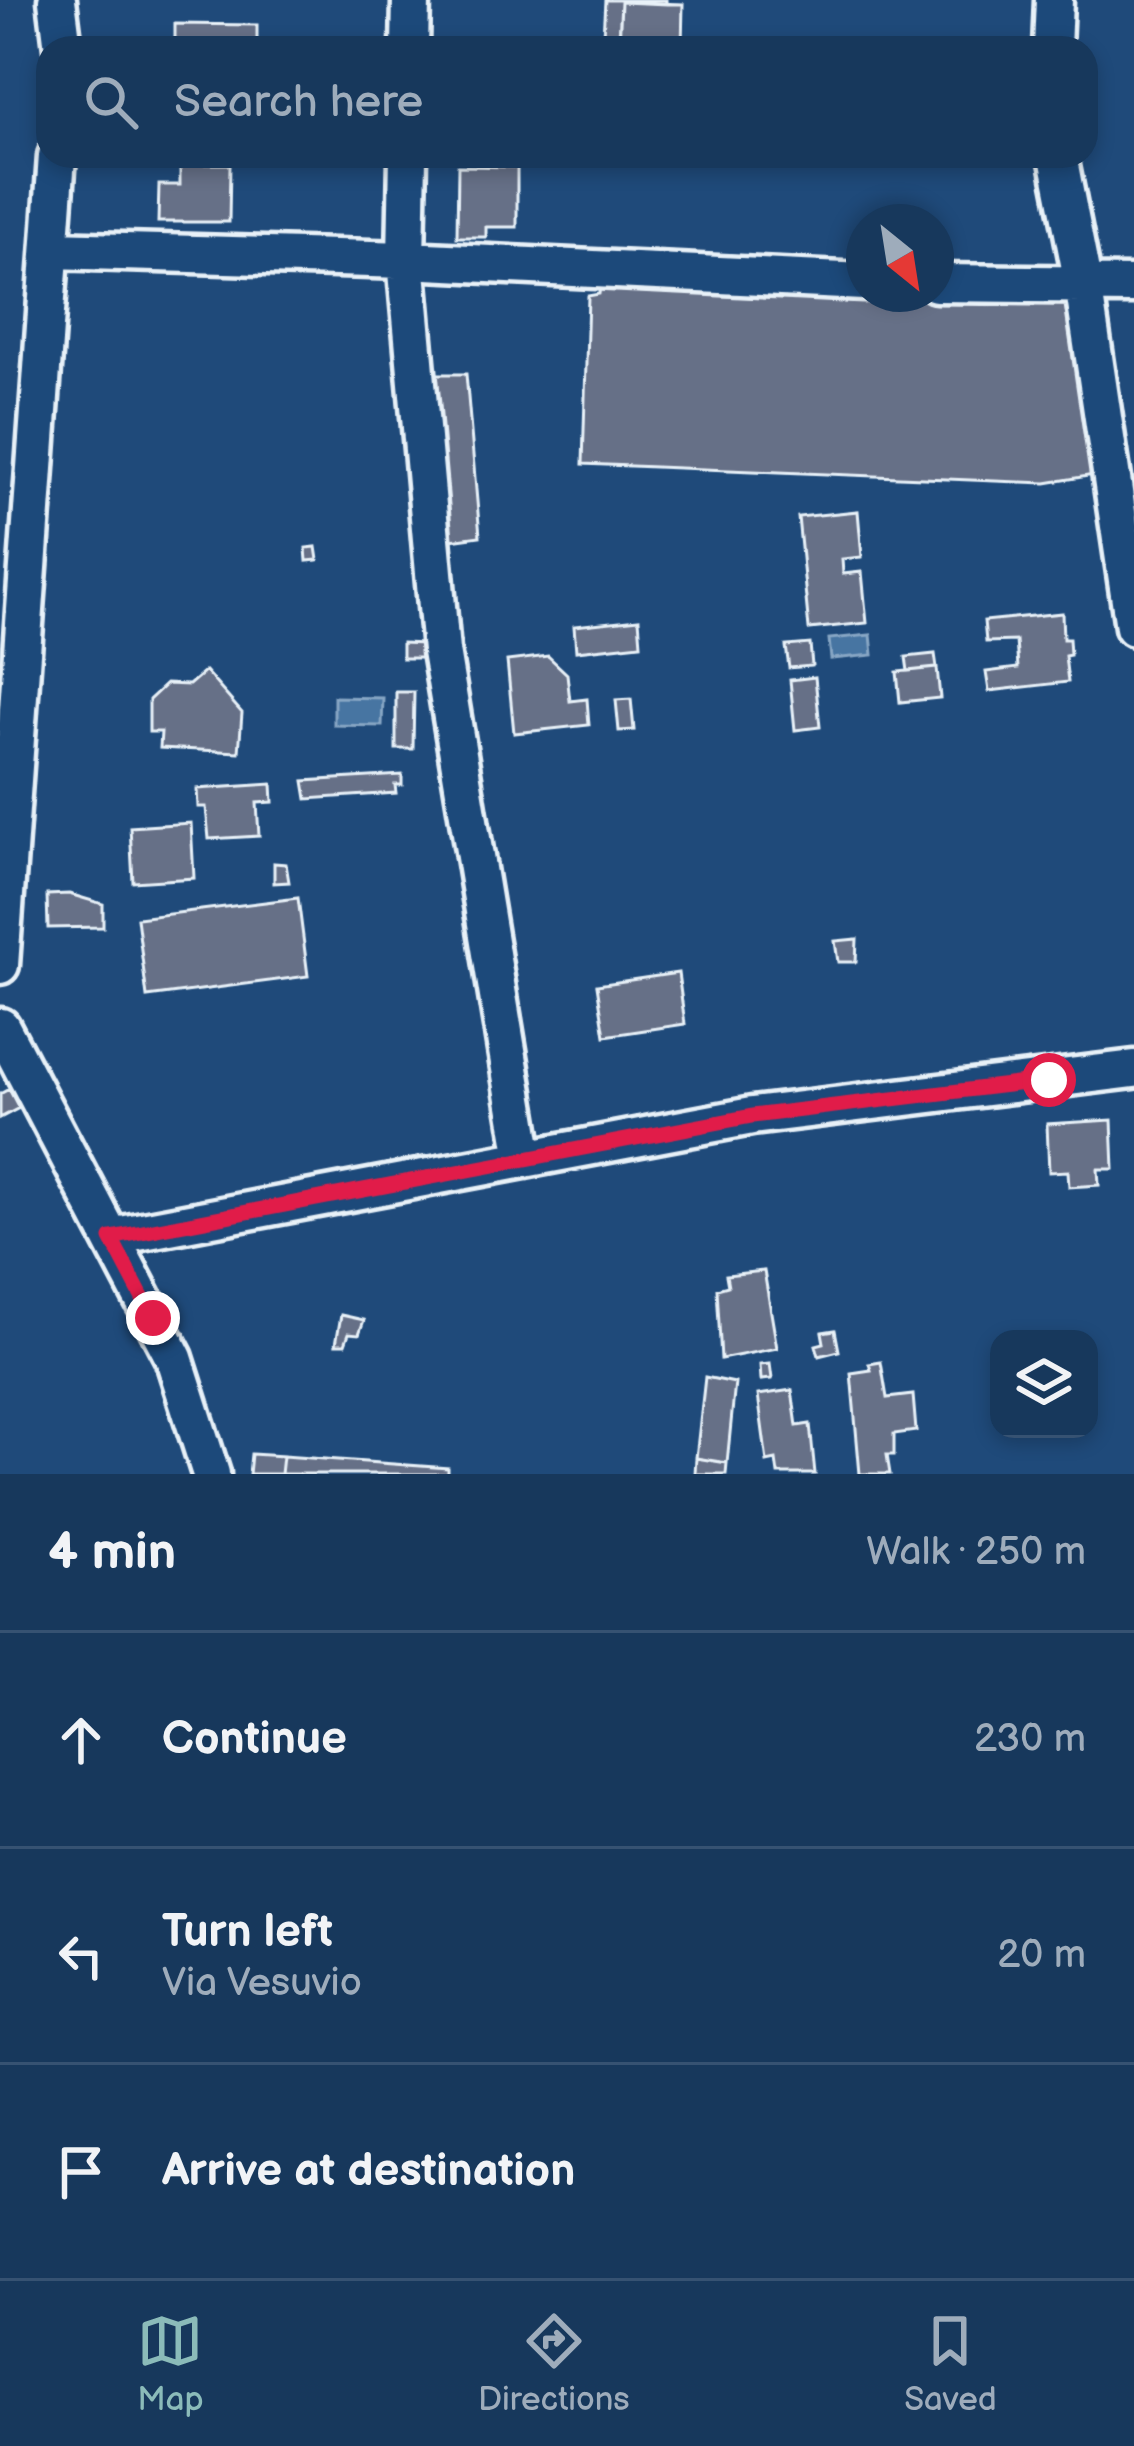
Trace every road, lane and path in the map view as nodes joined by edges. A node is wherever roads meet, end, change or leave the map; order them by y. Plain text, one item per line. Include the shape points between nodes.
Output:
1 (57, 0) edge
2 (411, 0) edge
3 (1054, 0) edge
4 (64, 36) edge
5 (410, 36) edge
6 (1052, 36) edge
7 (56, 168) edge
8 (408, 168) edge
9 (1060, 168) edge
10 (52, 250) junction
11 (406, 260) junction
12 (846, 281) edge
13 (954, 283) edge
14 (1083, 283) junction
15 (1134, 285) edge
16 (1134, 626) edge
17 (0, 965) edge
18 (0, 1008) edge
19 (1, 1028) edge
20 (1134, 1069) edge
21 (525, 1159) junction
22 (111, 1238) junction
23 (211, 1474) edge

1 - 4 street
2 - 5 street
3 - 6 street
7 - 10 street
8 - 11 street
9 - 14 street
10 - 11 street
10 - 17 street
11 - 12 street
11 - 21 street via 441,651
13 - 14 street
14 - 15 street
14 - 16 street
18 - 19 street
19 - 22 street
20 - 21 street via 752,1116
21 - 22 street
22 - 23 street via 174,1358

